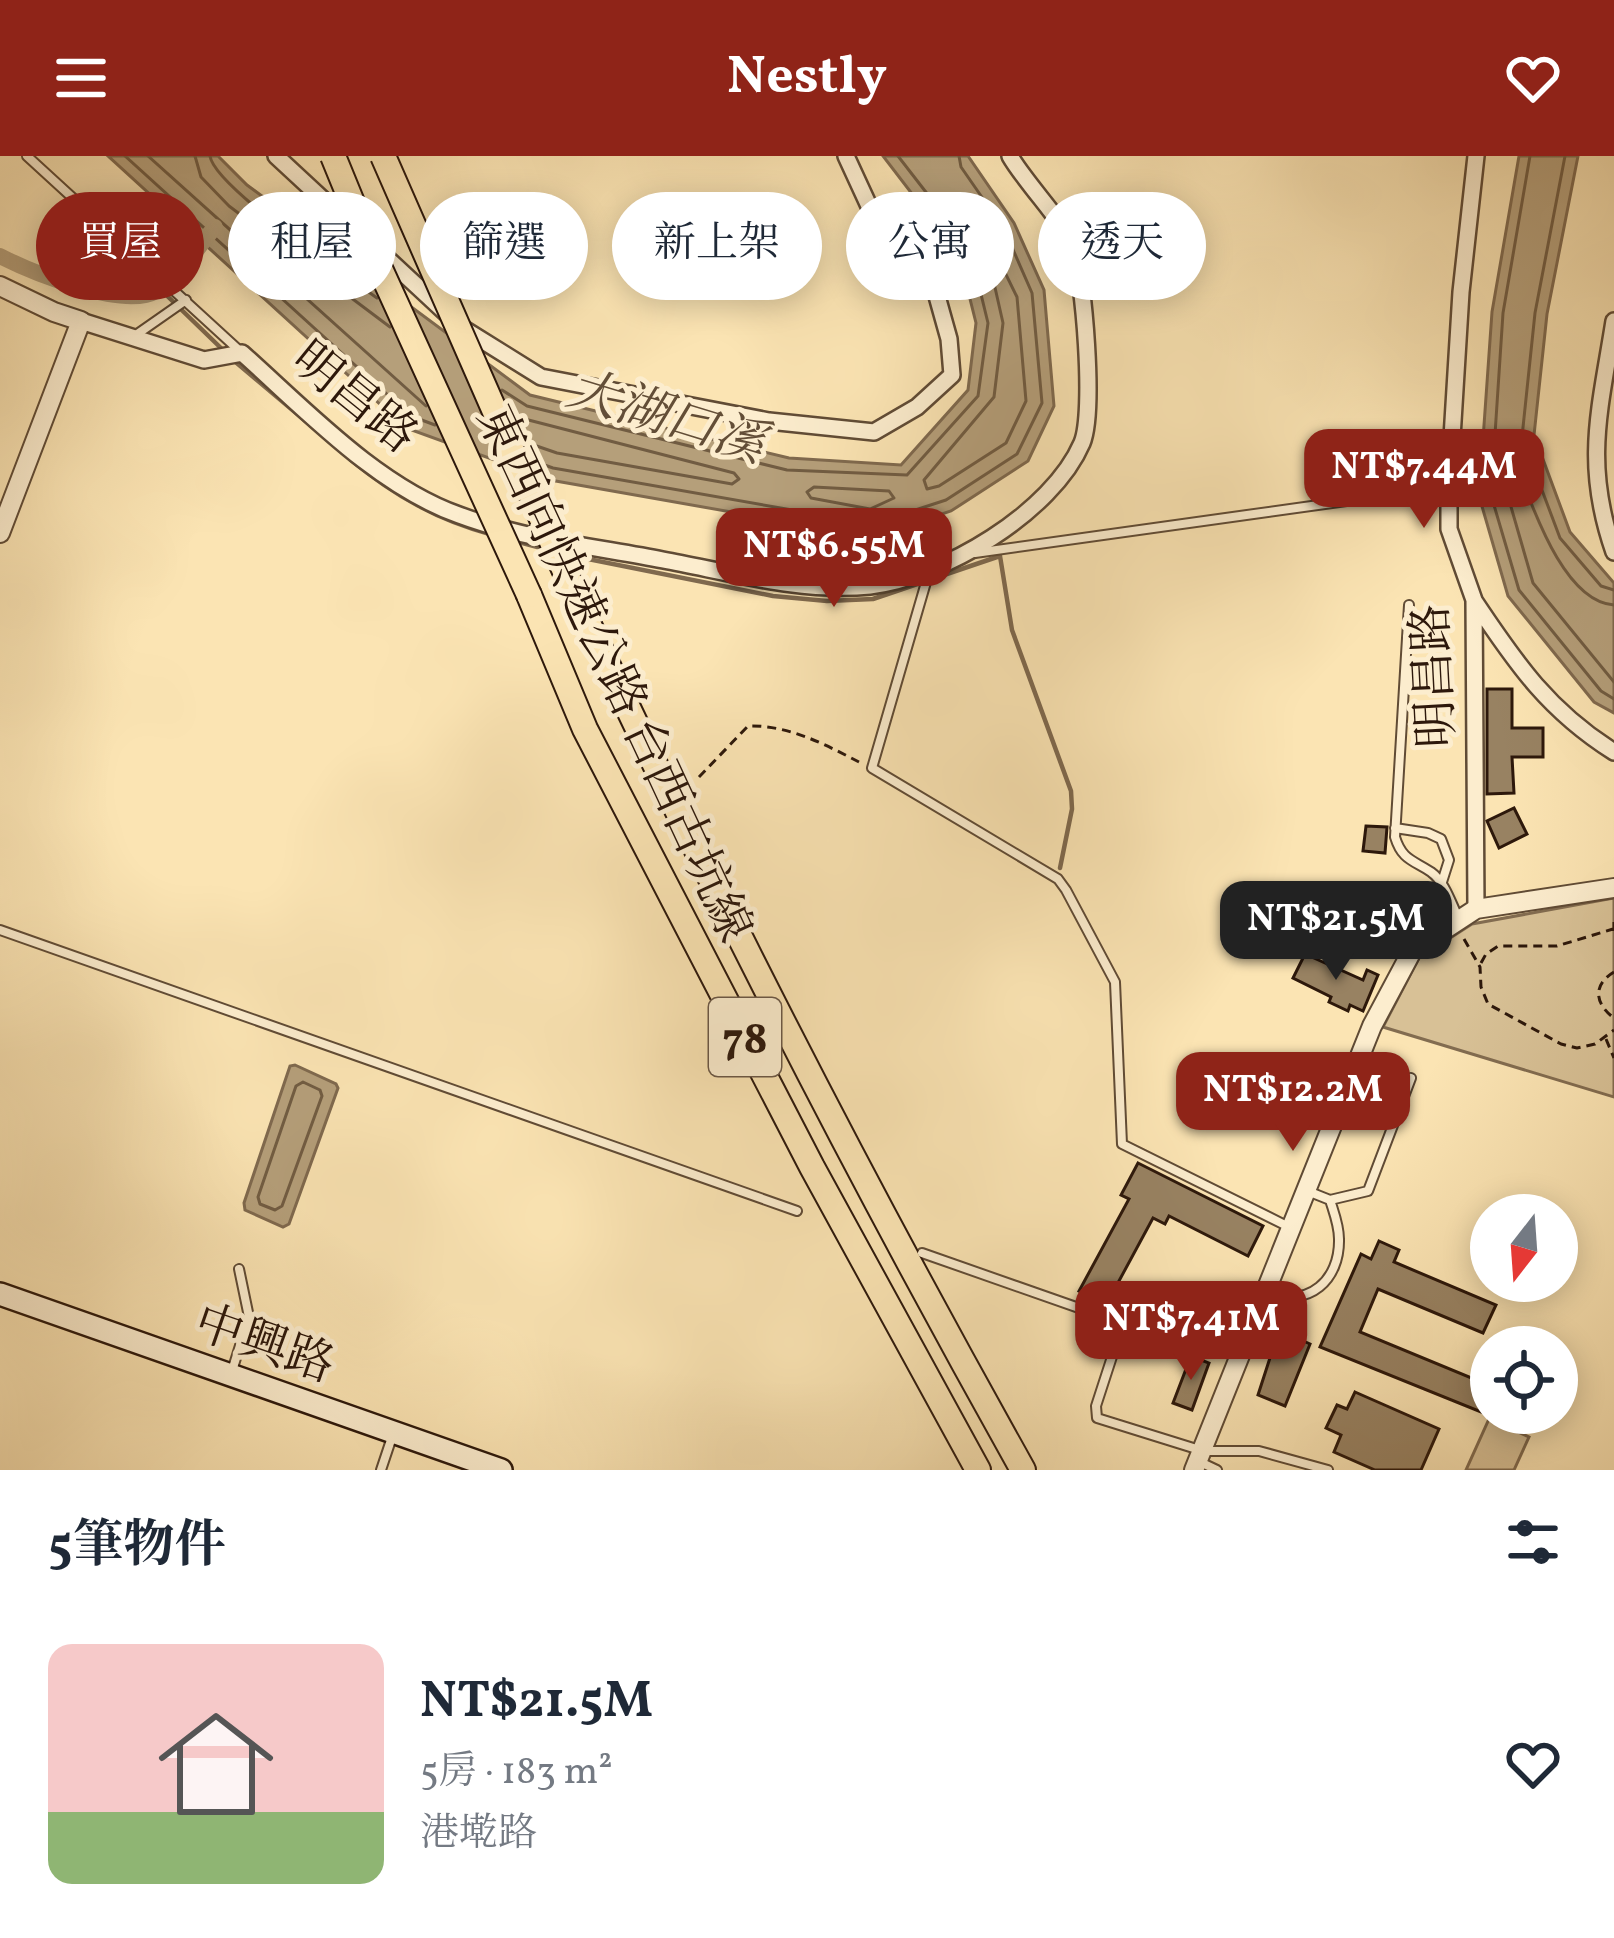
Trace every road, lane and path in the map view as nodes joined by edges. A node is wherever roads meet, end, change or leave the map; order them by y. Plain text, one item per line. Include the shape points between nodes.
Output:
1 (27, 156) edge
2 (276, 156) edge
3 (333, 156) edge
4 (383, 156) edge
5 (846, 156) edge
6 (1010, 156) edge
7 (1476, 156) edge
8 (0, 286) edge
9 (186, 301) junction
10 (81, 321) junction
11 (1614, 321) edge
12 (131, 338) junction
13 (233, 354) junction
14 (1449, 486) junction
15 (0, 533) edge
16 (1614, 552) edge
17 (967, 554) junction
18 (929, 572) junction
19 (1474, 600) junction
20 (1409, 605) dead end
21 (1614, 752) edge
22 (872, 768) junction
23 (699, 777) dead end
24 (1395, 828) junction
25 (1442, 883) junction
26 (1614, 888) edge
27 (1463, 916) junction
28 (1614, 922) edge
29 (0, 930) edge
30 (1614, 932) edge
31 (1480, 967) junction
32 (1614, 972) edge
33 (1614, 1018) edge
34 (1614, 1030) edge
35 (1606, 1039) junction
36 (1614, 1058) edge
37 (1411, 1078) dead end
38 (1308, 1191) junction
39 (1330, 1200) junction
40 (797, 1210) dead end
41 (1293, 1229) junction
42 (922, 1253) dead end
43 (238, 1269) dead end
44 (1268, 1291) junction
45 (0, 1294) edge
46 (231, 1375) junction
47 (394, 1432) junction
48 (1198, 1461) edge
49 (381, 1470) edge
50 (500, 1470) edge
51 (978, 1470) edge
52 (1023, 1470) edge
53 (1217, 1470) edge
54 (1328, 1470) edge

1 - 9 lane
2 - 5 street via 472,336 541,377 769,421 874,432 952,375 950,339 935,289 880,232
3 - 51 highway, 東西向快速公路 台西古坑線 / 78, bridge via 595,749
4 - 52 highway, 東西向快速公路 台西古坑線 / 78, bridge via 677,815
6 - 17 street, 明昌路 via 1072,243 1090,367 1082,442 1052,486
7 - 14 street, 明昌路
8 - 10 street
9 - 12 lane
9 - 13 lane
10 - 12 street, 明昌路
10 - 15 street
11 - 16 street via 1594,449 1600,513
12 - 13 street, 明昌路 via 204,360
13 - 18 street, 明昌路 via 364,463 457,515 807,584 869,586
14 - 17 lane
14 - 19 street, 明昌路 via 1449,529
17 - 18 street, 明昌路
18 - 22 lane
19 - 21 street via 1520,671 1558,712
19 - 27 street, 明昌路
20 - 24 lane
22 - 23 path via 811,737 765,725 748,726
22 - 41 lane via 1066,890 1115,982 1123,1144
24 - 25 lane via 1404,857
24 - 25 lane via 1441,839 1449,860
25 - 27 lane
26 - 27 street
27 - 31 path
27 - 38 street via 1412,951 1390,990
28 - 30 path
29 - 40 lane
30 - 31 path via 1557,946 1498,946
31 - 35 path via 1488,1004 1561,1044
32 - 33 path via 1598,998
34 - 35 path
35 - 36 path
37 - 39 lane via 1368,1191
38 - 39 lane
38 - 41 street
39 - 44 lane via 1340,1231 1330,1278 1306,1298
41 - 44 street
42 - 48 lane via 1116,1321 1121,1329 1097,1418
43 - 46 lane via 249,1317
44 - 48 street
45 - 46 main road, 中興路
46 - 47 main road, 中興路
47 - 49 lane
47 - 50 main road, 中興路
48 - 53 lane
48 - 54 lane via 1258,1450

